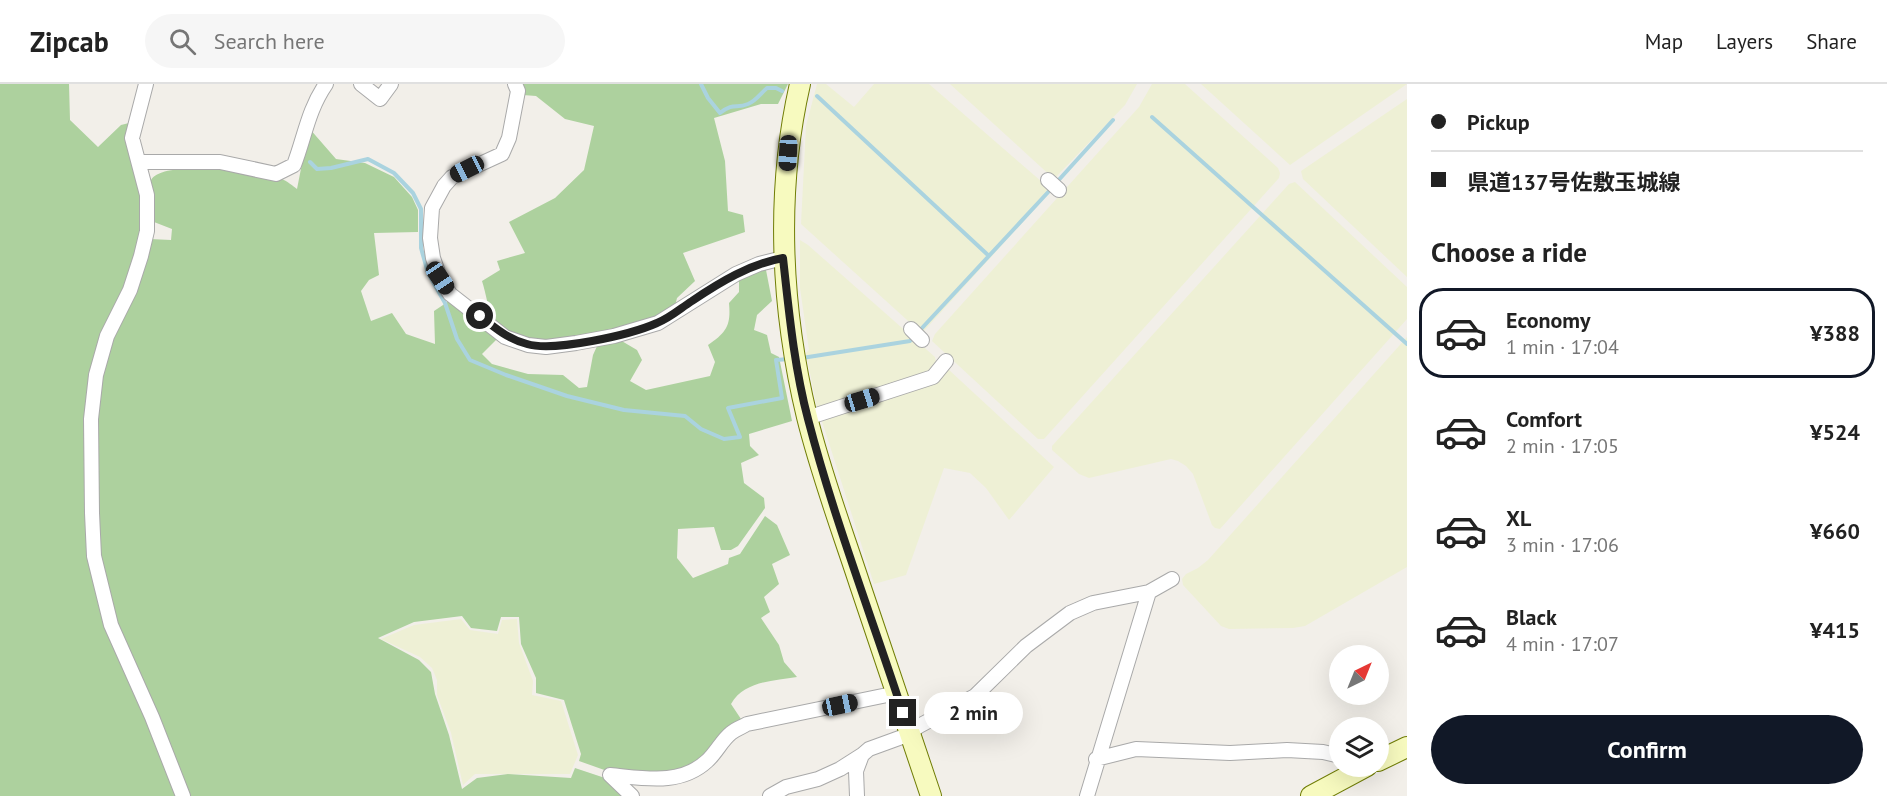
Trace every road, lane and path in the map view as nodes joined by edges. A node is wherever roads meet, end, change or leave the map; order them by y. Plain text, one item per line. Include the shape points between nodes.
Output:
1 (146, 84) edge
2 (326, 84) edge
3 (361, 84) edge
4 (391, 84) edge
5 (515, 84) edge
6 (800, 84) edge
7 (139, 162) junction
8 (783, 258) junction
9 (911, 329) dead end
10 (922, 340) dead end
11 (946, 361) dead end
12 (807, 418) junction
13 (1173, 579) dead end
14 (1149, 592) junction
15 (897, 693) junction
16 (910, 733) junction
17 (1407, 747) edge
18 (1329, 753) edge
19 (862, 755) junction
20 (1389, 756) edge
21 (1096, 759) junction
22 (1345, 777) edge
23 (1314, 795) edge
24 (183, 796) edge
25 (632, 796) edge
26 (770, 796) edge
27 (857, 796) edge
28 (932, 796) edge
29 (1087, 796) edge

1 - 7 street via 132,138
2 - 7 street via 310,110 294,165 276,174 220,162
3 - 4 street via 380,99
5 - 8 street via 518,91 502,154 452,177 430,215 433,258 440,278 450,294 505,337 546,347 614,336 658,323 736,274
6 - 8 main road via 788,153
7 - 24 street via 147,195 147,231 130,290 107,336 96,375 90,450 94,556 111,625
8 - 12 main road via 795,359
9 - 10 street
11 - 12 street via 933,377
12 - 15 main road
13 - 14 street
14 - 16 street via 1093,603 1070,613 1026,646 975,696
14 - 21 street
15 - 16 main road
15 - 25 street via 747,724 730,733 708,760 686,775 660,779 610,775
16 - 19 street via 869,748
16 - 28 main road
17 - 20 main road
18 - 21 street via 1136,749
19 - 26 street via 818,779 786,787
19 - 27 street via 856,771
21 - 29 street
22 - 23 main road

